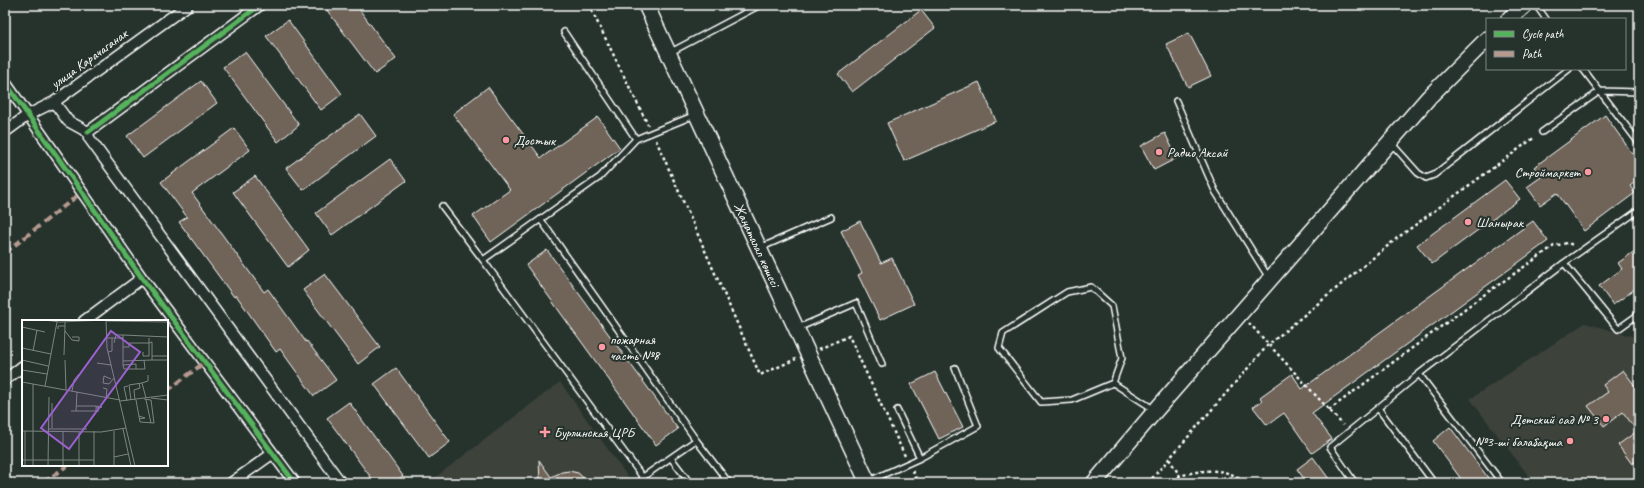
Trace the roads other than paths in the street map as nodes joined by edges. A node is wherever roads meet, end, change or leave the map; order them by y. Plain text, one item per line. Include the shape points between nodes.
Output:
1 (188, 5) edge
2 (260, 5) edge
3 (646, 5) edge
4 (760, 5) edge
5 (1525, 5) edge
6 (1536, 5) edge
7 (1510, 18) edge
8 (1545, 18) edge
9 (564, 32) dead end
10 (1486, 40) edge
11 (668, 53) junction
12 (1568, 70) edge
13 (1584, 70) edge
14 (5, 82) edge
15 (1600, 91) junction
16 (1639, 92) edge
17 (1176, 101) dead end
18 (54, 102) junction
19 (696, 114) junction
20 (28, 115) junction
21 (5, 132) edge
22 (88, 132) junction
23 (1542, 132) road end
24 (636, 139) junction
25 (1390, 142) junction
26 (1639, 143) edge
27 (442, 206) dead end
28 (1639, 210) edge
29 (831, 217) dead end
30 (541, 220) junction
31 (759, 248) junction
32 (483, 260) junction
33 (1564, 263) junction
34 (142, 278) junction
35 (1270, 279) junction
36 (1639, 314) edge
37 (85, 320) edge
38 (796, 328) junction
39 (882, 364) dead end
40 (22, 367) edge
41 (955, 368) dead end
42 (1420, 374) junction
43 (5, 380) edge
44 (1113, 383) junction
45 (1378, 408) junction
46 (897, 410) dead end
47 (1156, 410) junction
48 (696, 440) junction
49 (272, 454) junction
50 (671, 458) junction
51 (920, 458) junction
52 (643, 477) junction
53 (868, 482) edge
54 (231, 483) edge
55 (294, 483) edge
56 (341, 483) edge
57 (647, 483) edge
58 (690, 483) edge
59 (729, 483) edge
60 (1094, 483) edge
61 (1355, 483) edge
62 (1434, 483) edge
63 (1502, 483) edge

1 - 18 street, улица Карачаганак
2 - 22 street
3 - 11 main road, Жаңаталап көшесі
4 - 11 lane
5 - 7 main road
6 - 8 lane
9 - 24 lane
10 - 25 main road via 1429,97
11 - 19 main road, Жаңаталап көшесі
12 - 25 lane via 1434,175 1426,178 1418,173
13 - 15 lane
14 - 20 street
15 - 16 lane
15 - 23 lane
15 - 26 lane
17 - 35 lane via 1215,191
18 - 20 street, улица Карачаганак
18 - 22 street via 68,121
19 - 24 lane
19 - 31 main road, Жаңаталап көшесі
20 - 21 street, улица Карачаганак
20 - 34 street
22 - 56 street via 89,138
24 - 30 lane via 600,177
25 - 35 main road
27 - 32 lane
28 - 33 lane
29 - 31 lane
30 - 32 lane
30 - 48 lane
31 - 38 main road, Жаңаталап көшесі
32 - 52 lane
33 - 36 lane via 1618,329
33 - 42 lane
34 - 37 street
34 - 49 street
35 - 47 main road
38 - 39 lane via 856,303
38 - 53 main road, Жаңаталап көшесі
40 - 43 street
41 - 51 lane via 978,426
42 - 45 lane
42 - 63 lane
44 - 44 lane via 1072,400 1041,402 999,348 1003,333 1066,292 1091,286 1112,306 1122,358
44 - 47 lane
45 - 61 lane via 1330,448
45 - 62 lane
46 - 51 lane
47 - 60 main road
48 - 50 lane
48 - 59 lane
49 - 54 street
49 - 55 street
50 - 52 lane
50 - 58 lane
51 - 53 lane
52 - 57 lane

